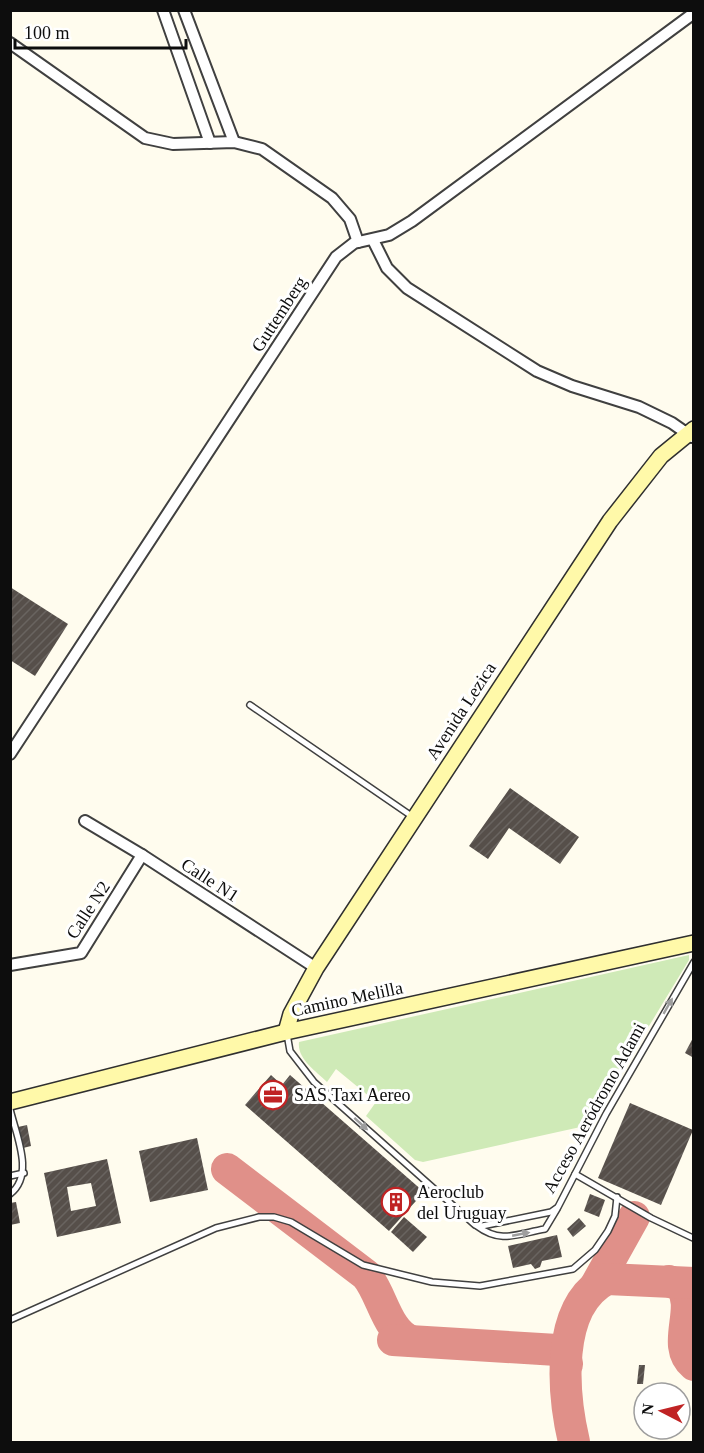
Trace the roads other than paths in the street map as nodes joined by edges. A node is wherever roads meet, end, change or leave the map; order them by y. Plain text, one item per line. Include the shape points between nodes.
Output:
1 (163, 10) edge
2 (184, 10) edge
3 (693, 13) edge
4 (10, 44) edge
5 (234, 142) junction
6 (210, 143) junction
7 (373, 240) junction
8 (358, 242) junction
9 (691, 434) edge
10 (250, 705) dead end
11 (10, 754) edge
12 (414, 818) junction
13 (85, 822) dead end
14 (142, 855) junction
15 (693, 943) edge
16 (693, 962) edge
17 (10, 965) edge
18 (316, 968) junction
19 (286, 1032) junction
20 (10, 1102) edge
21 (10, 1109) edge
22 (14, 1138) edge
23 (24, 1173) junction
24 (575, 1173) junction
25 (10, 1176) edge
26 (10, 1194) edge
27 (616, 1197) junction
28 (558, 1207) junction
29 (475, 1225) junction
30 (693, 1238) edge
31 (10, 1320) edge

1 - 6 street
2 - 5 street
3 - 7 street via 412,221
4 - 6 street via 137,134 163,143
5 - 6 street
5 - 8 street via 262,149 319,187 350,219
7 - 8 street
7 - 9 street via 387,268 406,288 537,371 572,387 639,407
8 - 11 street, Guttemberg via 344,249 325,273
9 - 12 street, Avenida Lezica via 660,456 629,493
10 - 12 lane
12 - 18 street, Avenida Lezica
13 - 14 street, Calle N1
14 - 17 street, Calle N2 via 81,953
14 - 18 street, Calle N1
15 - 19 street, Camino Melilla
24 -> 16 lane, Acceso Aeródromo Adami
18 - 19 street, Avenida Lezica via 291,1014
19 - 20 street, Camino Melilla
19 -> 29 lane via 290,1051 314,1082
21 - 22 lane
22 - 23 lane
23 - 25 lane
23 - 26 lane
24 - 27 lane
24 - 28 lane, Acceso Aeródromo Adami
27 - 30 lane
27 - 31 lane via 615,1216 608,1231 596,1250 573,1269 480,1286 432,1282 363,1265 291,1222 259,1217 216,1228
28 - 29 lane, Acceso Aeródromo Adami via 551,1212
29 -> 28 lane via 500,1238 545,1229

